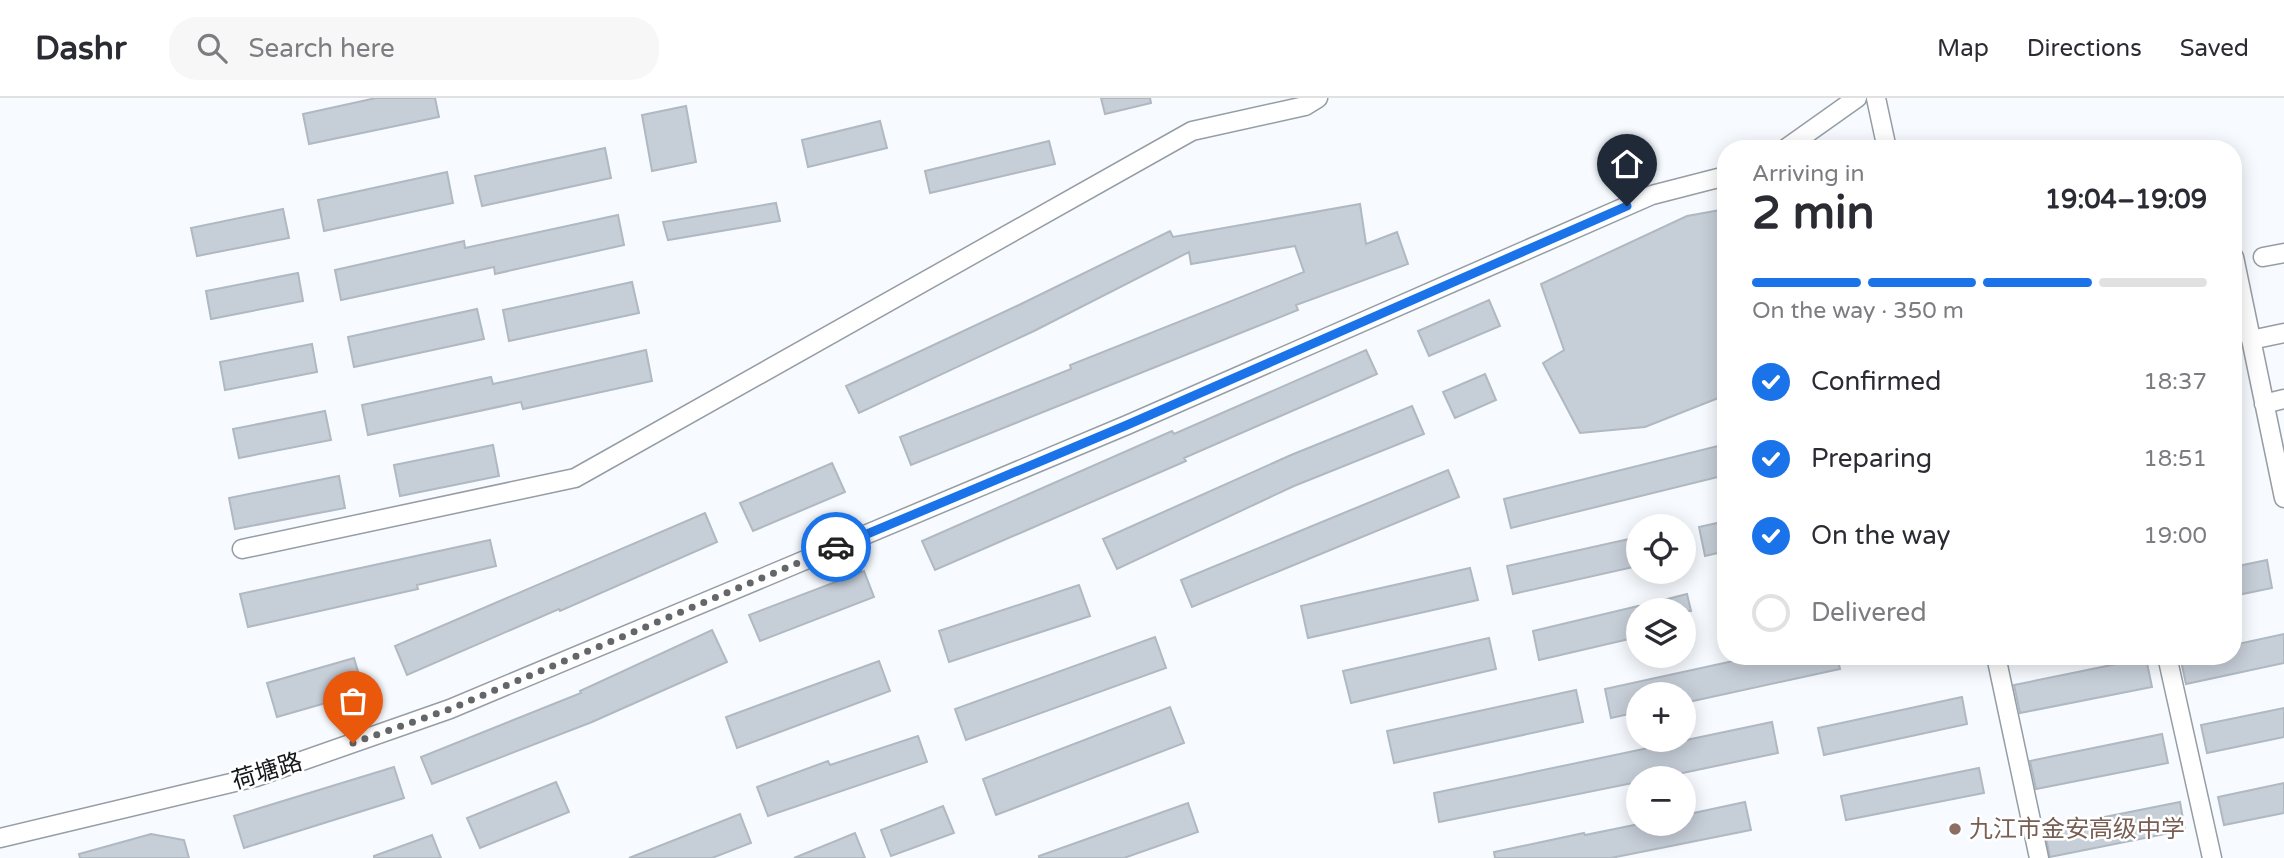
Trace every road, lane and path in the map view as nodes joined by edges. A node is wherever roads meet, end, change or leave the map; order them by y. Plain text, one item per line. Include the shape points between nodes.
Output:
1 (1318, 98) edge
2 (1857, 98) edge
3 (1876, 98) edge
4 (1798, 140) edge
5 (1885, 140) edge
6 (1717, 178) edge
7 (2284, 253) edge
8 (2263, 257) dead end
9 (2242, 296) edge
10 (2284, 333) edge
11 (2251, 340) junction
12 (2284, 399) edge
13 (2264, 404) junction
14 (2284, 498) edge
15 (242, 549) dead end
16 (1998, 665) edge
17 (2169, 665) edge
18 (0, 838) edge
19 (2039, 858) edge
20 (2212, 858) edge

1 - 15 street via 1305,106 1192,131 575,478
2 - 4 street
3 - 5 street
6 - 18 street, 荷塘路 via 1652,195 1127,425 450,709 256,777
7 - 8 street
9 - 11 street
10 - 11 street
11 - 13 street
12 - 13 street
13 - 14 street
16 - 19 street
17 - 20 street

